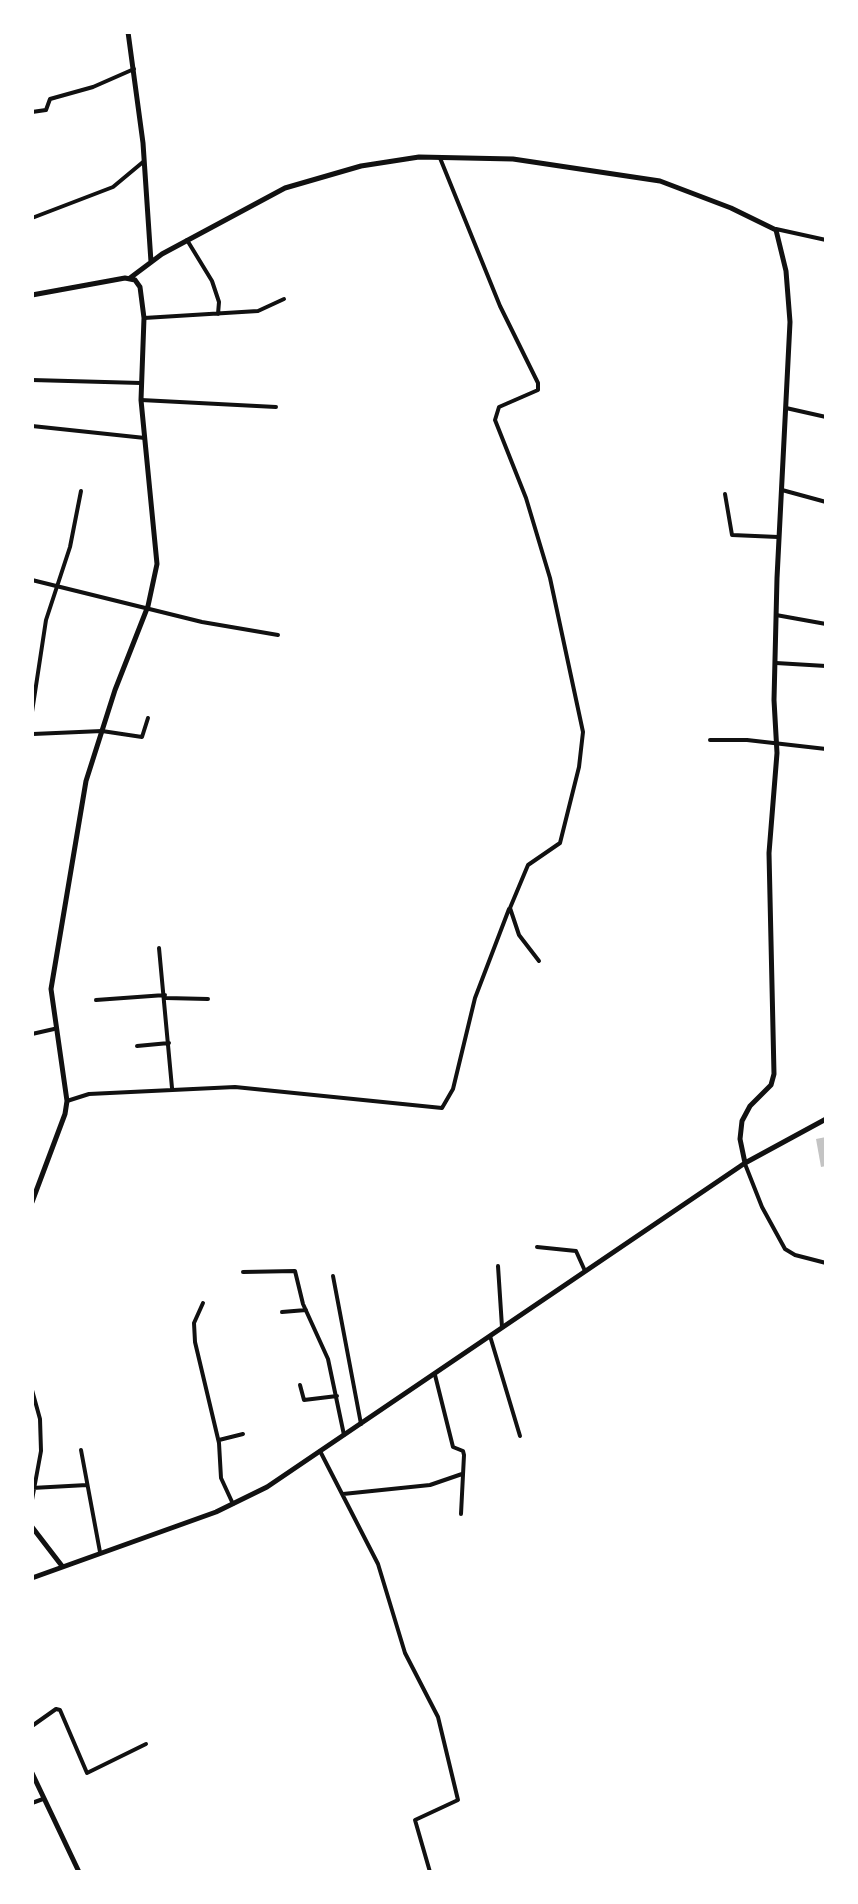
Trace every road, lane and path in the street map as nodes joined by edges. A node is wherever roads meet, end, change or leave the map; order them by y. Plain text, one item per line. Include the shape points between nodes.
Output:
1 (128, 32) edge
2 (134, 69) junction
3 (32, 112) edge
4 (439, 156) junction
5 (145, 160) junction
6 (32, 218) edge
7 (774, 228) junction
8 (825, 239) edge
9 (187, 240) junction
10 (151, 262) junction
11 (130, 278) junction
12 (32, 295) edge
13 (284, 299) dead end
14 (218, 314) junction
15 (144, 318) junction
16 (32, 380) edge
17 (141, 383) junction
18 (141, 400) junction
19 (276, 407) dead end
20 (786, 408) junction
21 (826, 417) edge
22 (32, 426) edge
23 (145, 438) junction
24 (780, 490) junction
25 (81, 491) dead end
26 (725, 494) dead end
27 (826, 502) edge
28 (778, 537) junction
29 (32, 580) edge
30 (57, 587) junction
31 (147, 608) junction
32 (776, 615) junction
33 (826, 624) edge
34 (278, 635) dead end
35 (776, 663) junction
36 (826, 666) edge
37 (32, 712) edge
38 (148, 718) dead end
39 (32, 722) edge
40 (102, 731) junction
41 (33, 734) edge
42 (710, 740) dead end
43 (32, 742) edge
44 (776, 744) junction
45 (826, 749) edge
46 (510, 908) junction
47 (159, 948) dead end
48 (539, 961) dead end
49 (166, 997) junction
50 (208, 999) dead end
51 (96, 1000) dead end
52 (54, 1029) junction
53 (32, 1034) edge
54 (169, 1043) junction
55 (137, 1046) dead end
56 (172, 1088) junction
57 (67, 1101) junction
58 (826, 1119) edge
59 (745, 1163) junction
60 (32, 1202) edge
61 (537, 1247) dead end
62 (826, 1263) edge
63 (498, 1266) dead end
64 (588, 1269) junction
65 (243, 1272) dead end
66 (333, 1276) dead end
67 (203, 1303) dead end
68 (306, 1310) junction
69 (282, 1312) dead end
70 (502, 1328) junction
71 (490, 1336) junction
72 (435, 1375) junction
73 (300, 1385) dead end
74 (32, 1390) edge
75 (337, 1396) junction
76 (361, 1424) junction
77 (243, 1434) dead end
78 (344, 1435) junction
79 (520, 1436) dead end
80 (219, 1440) junction
81 (81, 1450) dead end
82 (320, 1451) junction
83 (462, 1474) junction
84 (87, 1485) junction
85 (34, 1488) edge
86 (343, 1494) junction
87 (32, 1500) edge
88 (233, 1504) junction
89 (461, 1514) dead end
90 (32, 1527) edge
91 (100, 1552) junction
92 (62, 1566) junction
93 (32, 1578) edge
94 (32, 1726) edge
95 (146, 1744) dead end
96 (32, 1773) edge
97 (43, 1799) junction
98 (32, 1803) edge
99 (79, 1872) edge
100 (430, 1872) edge

1 - 2 street
2 - 3 street via 50,99 46,110
2 - 5 street
4 - 7 street via 513,159 660,181
4 - 9 street via 361,166 285,188
4 - 46 street via 489,281 538,383 538,390 499,407 495,420 546,564 583,732 560,843 528,865
5 - 6 street via 113,187
5 - 10 street
7 - 8 street
7 - 20 street via 790,300
9 - 10 street
9 - 14 street via 212,281
10 - 11 street
11 - 12 street
11 - 15 street via 140,287
13 - 14 street via 258,311
14 - 15 street
15 - 17 street
16 - 17 street
17 - 18 street
18 - 19 street
18 - 23 street
20 - 21 street
20 - 24 street
22 - 23 street
23 - 31 street via 157,564
24 - 27 street
24 - 28 street
25 - 30 street
26 - 28 street via 730,534
28 - 32 street
29 - 30 street
30 - 31 street
30 - 37 street via 46,620
31 - 34 street
31 - 40 street
32 - 33 street
32 - 35 street
35 - 36 street
35 - 44 street
38 - 40 street via 142,737
39 - 41 street
40 - 41 street
40 - 52 street via 86,781 52,979
41 - 43 street
42 - 44 street
44 - 45 street
44 - 59 street via 768,873 774,1074 742,1121
46 - 48 street via 519,935
46 - 56 street via 475,998 453,1089 442,1108 235,1087
47 - 49 street
49 - 50 street
49 - 51 street
49 - 54 street
52 - 53 street
52 - 57 street
54 - 55 street
54 - 56 street
56 - 57 street via 89,1094
57 - 60 street via 61,1132
58 - 59 street
59 - 62 street via 785,1249
59 - 64 street
61 - 64 street via 576,1251
63 - 70 street
64 - 70 street
65 - 68 street via 295,1271
66 - 76 street
67 - 80 street via 194,1323 195,1342
68 - 69 street
68 - 75 street via 326,1351
70 - 71 street
71 - 72 street
71 - 79 street
72 - 76 street
72 - 83 street via 453,1447 463,1451
73 - 75 street via 304,1400
74 - 85 street via 41,1451
75 - 78 street
76 - 78 street
77 - 80 street
78 - 82 street
80 - 88 street via 221,1478
81 - 84 street
82 - 86 street
82 - 88 street
83 - 86 street via 430,1485
83 - 89 street
84 - 85 street
84 - 91 street
85 - 87 street
86 - 100 street via 378,1564 417,1680 438,1717 458,1797 454,1804 415,1820
88 - 91 street
90 - 92 street
91 - 92 street
92 - 93 street
94 - 95 street via 60,1710 87,1773
96 - 97 street
97 - 98 street
97 - 99 street

